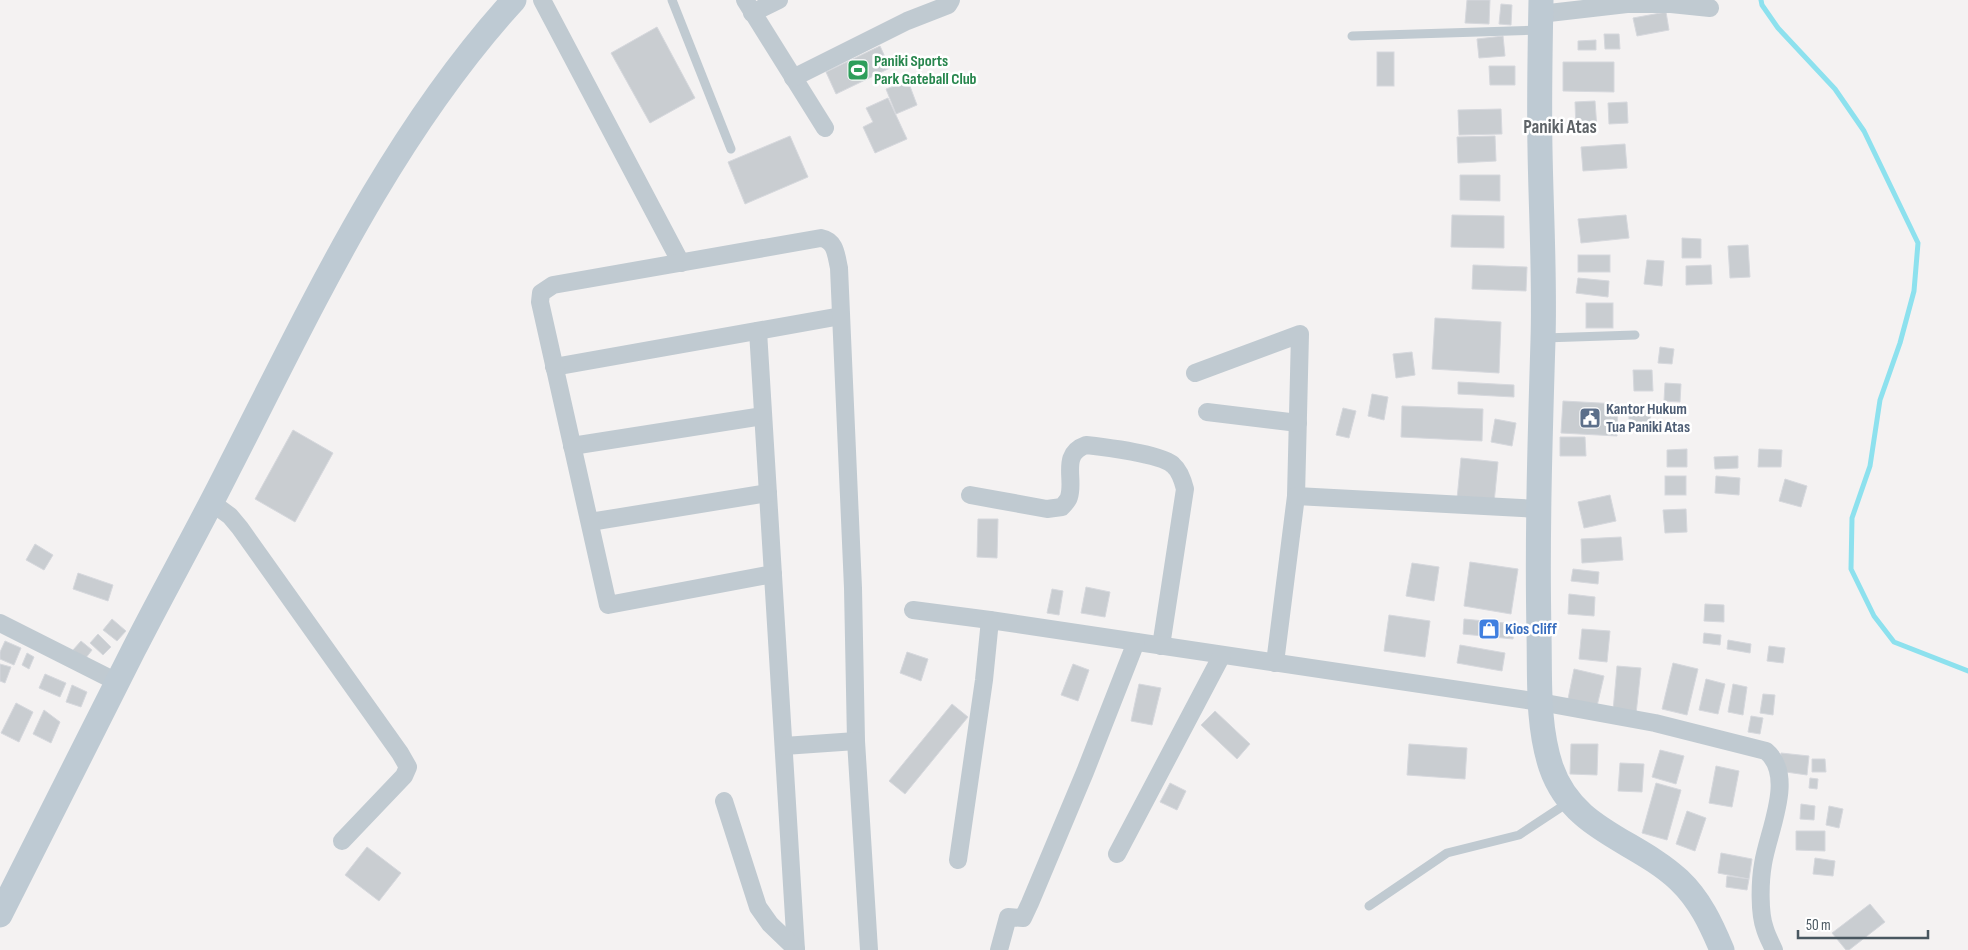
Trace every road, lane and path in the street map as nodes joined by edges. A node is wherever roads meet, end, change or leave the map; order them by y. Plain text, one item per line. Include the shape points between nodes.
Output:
1 (514, 0) edge
2 (542, 0) edge
3 (672, 0) edge
4 (779, 0) edge
5 (951, 0) edge
6 (749, 6) edge
7 (1710, 8) dead end
8 (1540, 15) edge
9 (1352, 36) dead end
10 (793, 78) junction
11 (825, 128) dead end
12 (731, 149) dead end
13 (681, 264) junction
14 (841, 316) junction
15 (758, 331) junction
16 (1635, 335) dead end
17 (1543, 338) junction
18 (554, 367) junction
19 (1195, 373) dead end
20 (1207, 412) dead end
21 (763, 416) junction
22 (1298, 423) junction
23 (572, 446) junction
24 (768, 493) junction
25 (970, 495) dead end
26 (1296, 496) junction
27 (212, 502) junction
28 (1539, 510) junction
29 (590, 522) junction
30 (773, 574) junction
31 (913, 610) dead end
32 (990, 620) junction
33 (0, 623) edge
34 (1136, 642) junction
35 (1161, 646) junction
36 (1222, 655) junction
37 (1275, 663) junction
38 (117, 682) junction
39 (1540, 702) junction
40 (856, 741) junction
41 (784, 746) junction
42 (724, 801) dead end
43 (1569, 802) junction
44 (342, 841) dead end
45 (1117, 854) dead end
46 (958, 860) dead end
47 (1369, 906) dead end
48 (0, 916) edge
49 (796, 949) edge
50 (869, 950) edge
51 (999, 950) edge
52 (1722, 950) edge
53 (1774, 950) edge

1 - 27 street via 436,98 390,168 342,249
2 - 13 street
3 - 12 lane
4 - 6 street
5 - 10 street via 948,5 907,21
6 - 10 street
7 - 8 street via 1627,4
8 - 9 lane
8 - 17 street
10 - 11 street
13 - 14 street via 828,239 834,245 839,268
13 - 18 street via 553,285 541,293 540,302
14 - 15 street
14 - 40 street
15 - 18 street
15 - 21 street
16 - 17 lane
17 - 28 street
18 - 23 street
19 - 22 street via 1300,334
20 - 22 street
21 - 23 street
21 - 24 street
22 - 26 street
23 - 29 street
24 - 29 street
24 - 30 street
25 - 35 street via 1047,509 1062,507 1069,497 1073,454 1086,445 1144,455 1173,464 1185,489
26 - 28 street
26 - 37 street
27 - 38 street
27 - 44 street via 240,528 408,767 404,776
28 - 39 street
29 - 30 street via 608,606
30 - 41 street
31 - 32 street
32 - 34 street
32 - 46 street
33 - 38 street
34 - 35 street
34 - 51 street via 1030,903 1023,918 1008,917
35 - 36 street
36 - 37 street
36 - 45 street
37 - 39 street
38 - 48 street
39 - 43 street via 1551,766
39 - 53 street via 1655,723 1761,749 1771,755 1780,778 1763,865 1762,917
40 - 41 street
40 - 50 street
41 - 49 street
42 - 49 street via 758,907 770,924
43 - 47 lane via 1519,835 1447,853
43 - 52 street via 1584,816 1678,880 1699,902

